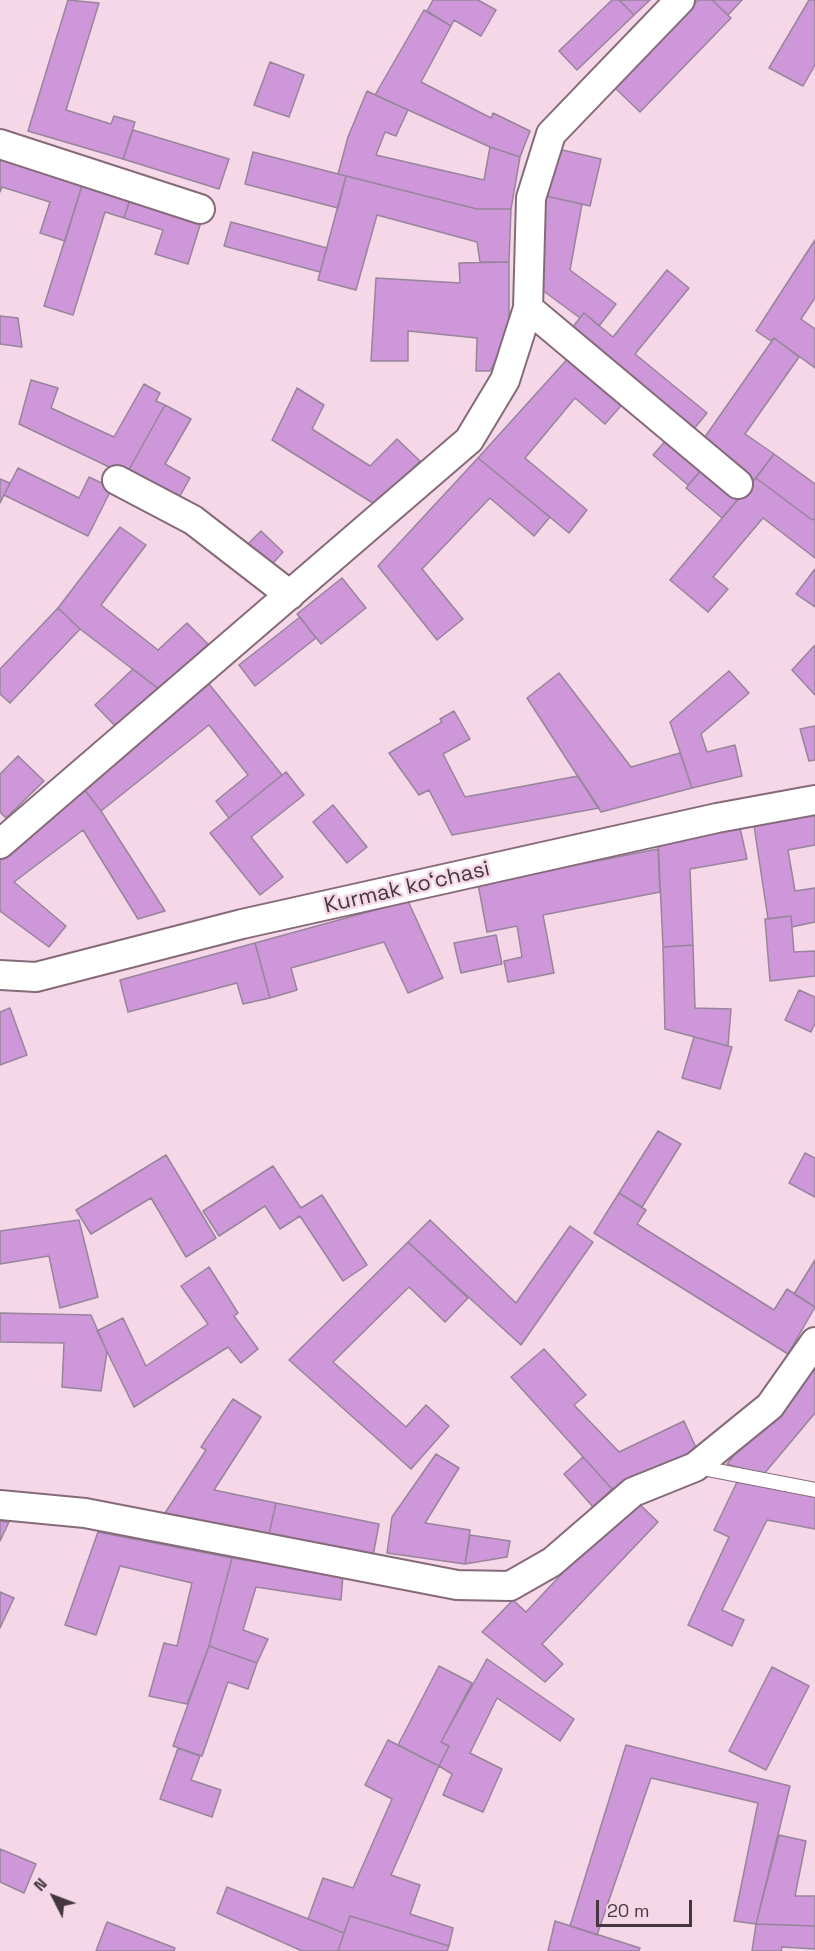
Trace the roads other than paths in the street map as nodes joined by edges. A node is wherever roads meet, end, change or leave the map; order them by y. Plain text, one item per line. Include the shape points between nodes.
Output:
1 (680, 0) edge
2 (0, 144) edge
3 (200, 209) dead end
4 (528, 308) junction
5 (117, 480) dead end
6 (738, 484) dead end
7 (290, 595) junction
8 (815, 800) edge
9 (0, 844) edge
10 (0, 975) edge
11 (815, 1342) edge
12 (695, 1467) junction
13 (815, 1490) edge
14 (0, 1505) edge

1 - 4 street via 551,134 531,198
2 - 3 street
4 - 6 street
4 - 7 street via 505,380 469,440
5 - 7 street via 193,520
7 - 9 street
8 - 10 street, Kurmak koʻchasi via 717,818 253,922 36,977
11 - 12 street via 770,1406
12 - 13 lane
12 - 14 street via 633,1492 552,1562 510,1586 457,1585 85,1513

